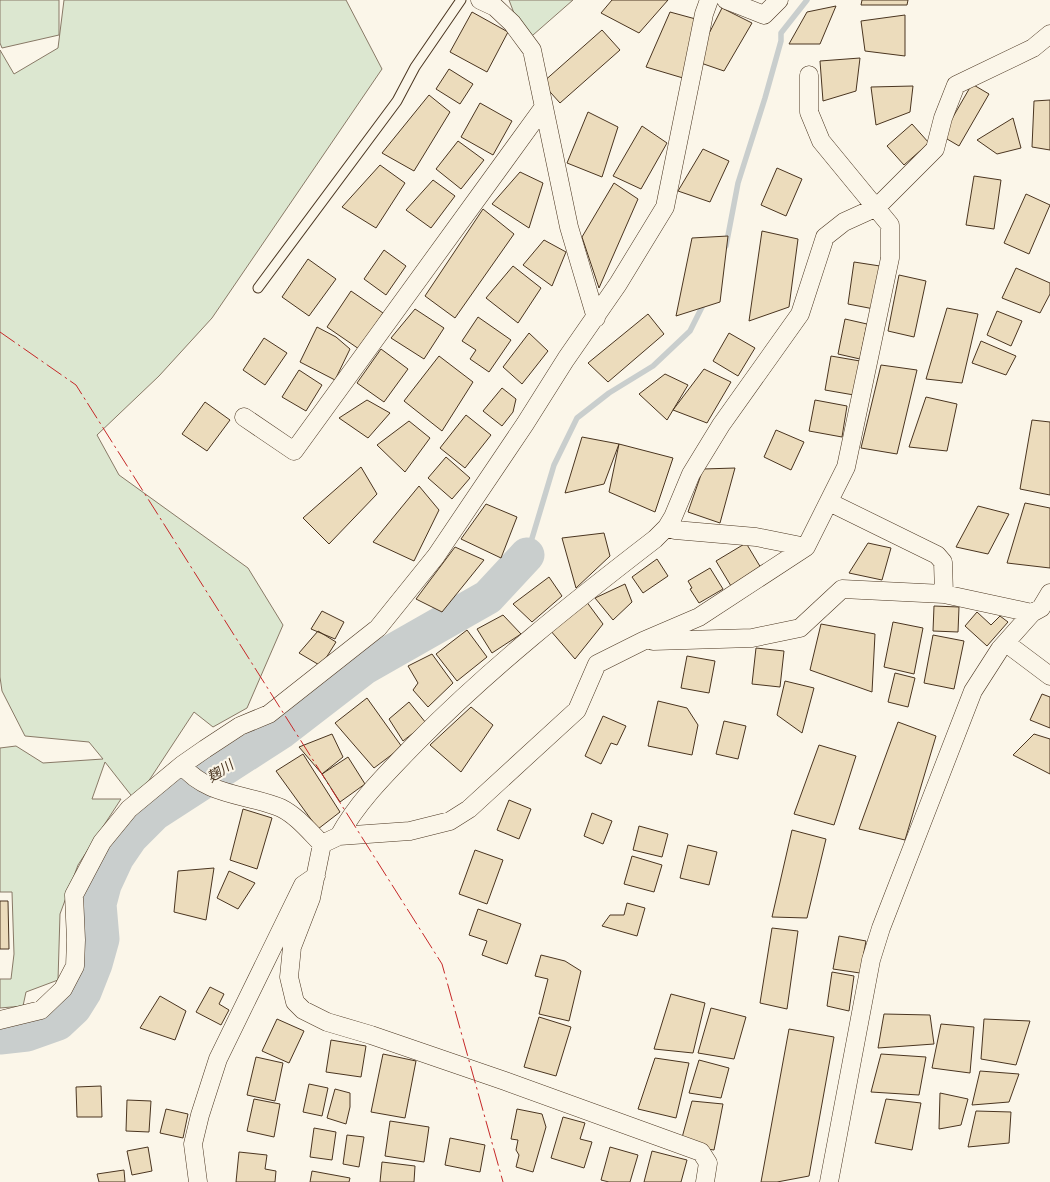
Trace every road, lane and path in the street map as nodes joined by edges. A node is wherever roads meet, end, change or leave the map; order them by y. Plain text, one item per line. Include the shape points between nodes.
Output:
1 (461, 0) edge
2 (480, 0) edge
3 (709, 0) edge
4 (726, 0) edge
5 (779, 0) edge
6 (1050, 34) edge
7 (809, 75) dead end
8 (544, 108) junction
9 (877, 207) junction
10 (258, 288) dead end
11 (596, 318) junction
12 (244, 417) dead end
13 (829, 502) junction
14 (667, 527) junction
15 (806, 547) junction
16 (944, 594) junction
17 (1043, 606) edge
18 (643, 641) junction
19 (1006, 643) junction
20 (1050, 676) edge
21 (185, 769) junction
22 (339, 836) junction
23 (322, 844) junction
24 (316, 876) junction
25 (0, 1020) edge
26 (198, 1182) edge
27 (705, 1182) edge
28 (829, 1182) edge

1 - 10 lane via 415,67 397,101
2 - 8 street via 495,7 512,23 532,50
3 - 11 street via 665,207
4 - 5 street via 764,14
6 - 9 street via 1033,48 956,86 935,149
7 - 9 street via 809,112 821,141
8 - 11 street via 569,227
8 - 12 street via 294,451
9 - 13 street via 890,225 890,258 846,467
9 - 14 street via 844,222 825,237 800,314 721,425 691,474
11 - 21 street via 436,556 378,628 269,714 240,726
13 - 15 street
13 - 16 street via 937,555 943,562
14 - 15 street via 756,537
14 - 22 street via 562,610 454,705 380,780
15 - 18 street via 698,616
16 - 17 street
16 - 18 street via 842,589 800,628 752,638
17 - 19 street
18 - 22 street via 597,664 577,710 469,809 450,821 410,831
19 - 20 street
19 - 28 street via 973,691 881,928 871,960
21 - 23 street via 213,789 280,808 294,816
21 - 25 street via 129,809 98,848 74,895 75,966 63,989 40,1010
22 - 23 street
23 - 24 street
24 - 26 street via 304,885 218,1059 193,1144
24 - 27 street via 292,947 289,977 295,1002 303,1010 327,1022 513,1084 701,1152 708,1163

